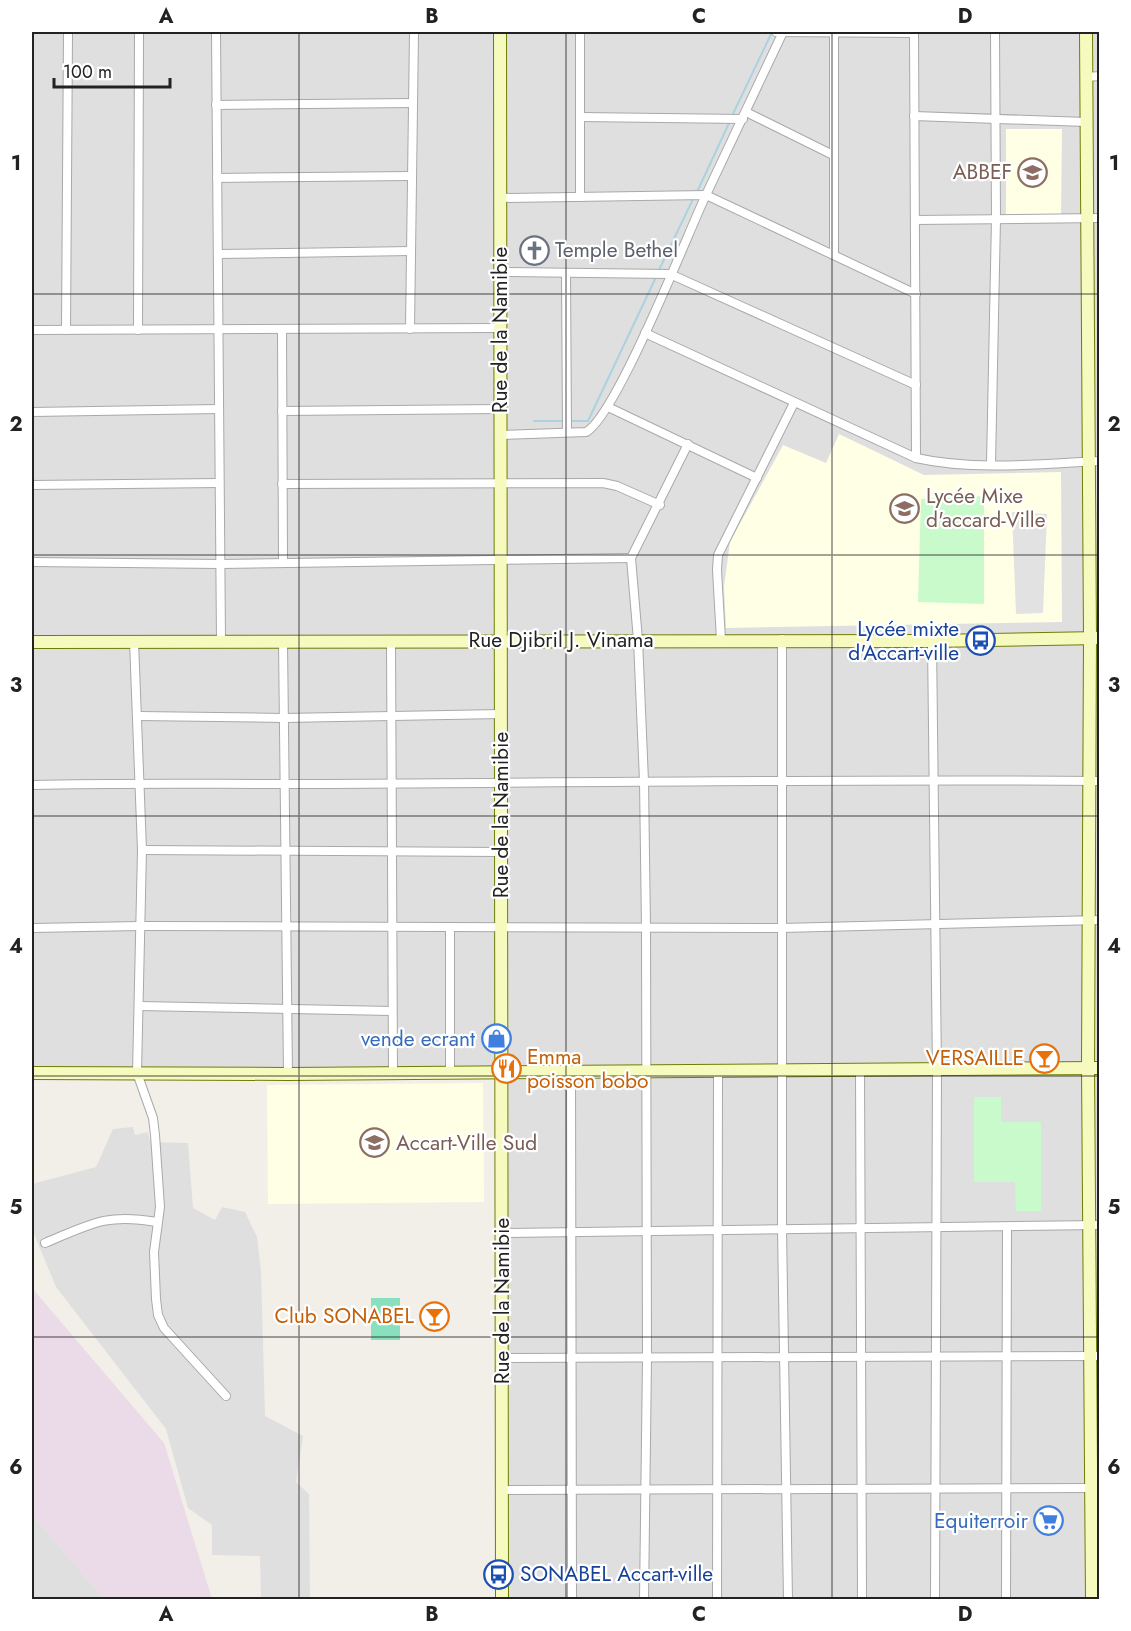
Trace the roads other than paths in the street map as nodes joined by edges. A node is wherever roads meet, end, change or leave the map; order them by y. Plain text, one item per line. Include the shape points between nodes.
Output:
1 (68, 32) edge
2 (139, 32) edge
3 (216, 32) edge
4 (414, 32) edge
5 (500, 32) edge
6 (580, 32) edge
7 (776, 32) edge
8 (783, 32) edge
9 (834, 32) edge
10 (914, 32) edge
11 (995, 32) edge
12 (1086, 32) edge
13 (1100, 76) edge
14 (1086, 77) junction
15 (413, 103) junction
16 (216, 105) junction
17 (744, 115) junction
18 (914, 116) junction
19 (580, 117) junction
20 (996, 119) junction
21 (1086, 122) junction
22 (833, 155) junction
23 (412, 176) junction
24 (217, 178) junction
25 (706, 195) junction
26 (580, 197) junction
27 (500, 198) junction
28 (1100, 218) edge
29 (996, 219) junction
30 (1086, 219) junction
31 (915, 220) junction
32 (411, 251) junction
33 (218, 254) junction
34 (834, 254) junction
35 (500, 272) junction
36 (566, 273) junction
37 (670, 274) junction
38 (915, 294) junction
39 (500, 328) junction
40 (282, 329) junction
41 (410, 329) junction
42 (32, 330) edge
43 (66, 330) junction
44 (138, 330) junction
45 (218, 330) junction
46 (645, 333) junction
47 (916, 385) junction
48 (794, 403) junction
49 (608, 407) junction
50 (219, 409) junction
51 (500, 409) junction
52 (282, 411) junction
53 (32, 412) edge
54 (567, 432) junction
55 (500, 435) junction
56 (688, 444) junction
57 (916, 458) junction
58 (1094, 461) edge
59 (991, 464) junction
60 (757, 478) junction
61 (1094, 478) edge
62 (219, 483) junction
63 (282, 484) junction
64 (32, 485) edge
65 (500, 485) junction
66 (660, 505) junction
67 (631, 558) junction
68 (500, 560) junction
69 (32, 562) edge
70 (283, 563) junction
71 (220, 564) junction
72 (1095, 638) edge
73 (782, 639) junction
74 (391, 640) junction
75 (501, 640) junction
76 (639, 640) junction
77 (721, 640) junction
78 (134, 641) junction
79 (221, 641) junction
80 (932, 641) junction
81 (32, 642) edge
82 (283, 642) junction
83 (501, 714) junction
84 (138, 716) junction
85 (392, 717) junction
86 (284, 718) junction
87 (932, 779) junction
88 (780, 781) junction
89 (1094, 781) edge
90 (139, 782) junction
91 (392, 782) junction
92 (501, 782) junction
93 (644, 782) junction
94 (285, 784) junction
95 (32, 785) edge
96 (392, 849) junction
97 (142, 850) junction
98 (285, 851) junction
99 (501, 852) junction
100 (1095, 920) edge
101 (140, 926) junction
102 (933, 926) junction
103 (450, 927) junction
104 (32, 928) edge
105 (286, 928) junction
106 (392, 928) junction
107 (501, 928) junction
108 (646, 928) junction
109 (782, 928) junction
110 (139, 1006) junction
111 (287, 1009) junction
112 (392, 1011) junction
113 (1094, 1068) edge
114 (450, 1071) junction
115 (782, 1071) junction
116 (860, 1071) junction
117 (938, 1071) junction
118 (393, 1072) junction
119 (501, 1072) junction
120 (571, 1072) junction
121 (645, 1072) junction
122 (718, 1072) junction
123 (32, 1073) edge
124 (137, 1073) junction
125 (288, 1074) junction
126 (157, 1222) junction
127 (1095, 1226) edge
128 (1007, 1227) junction
129 (860, 1228) junction
130 (937, 1228) junction
131 (783, 1229) junction
132 (646, 1231) junction
133 (718, 1231) junction
134 (572, 1232) junction
135 (502, 1233) junction
136 (45, 1243) dead end
137 (861, 1356) junction
138 (936, 1356) junction
139 (1095, 1356) edge
140 (786, 1357) junction
141 (1005, 1357) junction
142 (502, 1358) junction
143 (572, 1358) junction
144 (718, 1358) junction
145 (647, 1359) junction
146 (226, 1396) dead end
147 (861, 1488) junction
148 (935, 1488) junction
149 (787, 1489) junction
150 (1006, 1489) junction
151 (1095, 1489) edge
152 (502, 1490) junction
153 (572, 1490) junction
154 (717, 1490) junction
155 (646, 1491) junction
156 (502, 1599) edge
157 (572, 1599) edge
158 (644, 1599) edge
159 (717, 1599) edge
160 (788, 1599) edge
161 (862, 1599) edge
162 (935, 1599) edge
163 (1006, 1599) edge
164 (1092, 1599) edge

1 - 43 street
2 - 44 street
3 - 16 street
4 - 15 street
5 - 27 street, Rue de la Namibie
6 - 19 street
7 - 8 street
8 - 9 street
8 - 17 street
9 - 10 street
9 - 22 street
10 - 18 street
11 - 20 street
12 - 14 street
13 - 14 street
14 - 21 street
15 - 16 street
15 - 23 street
16 - 24 street
17 - 19 street
17 - 22 street
17 - 25 street
18 - 20 street
18 - 31 street
19 - 26 street
20 - 21 street
20 - 29 street
21 - 30 street
22 - 34 street
23 - 24 street
23 - 32 street
24 - 33 street
25 - 26 street
25 - 34 street
25 - 37 street
26 - 27 street
27 - 35 street, Rue de la Namibie
28 - 30 street
29 - 30 street
29 - 31 street
29 - 59 street
30 - 58 street
31 - 38 street
32 - 33 street
32 - 41 street
33 - 45 street
34 - 38 street
35 - 36 street
35 - 39 street, Rue de la Namibie
36 - 37 street
36 - 54 street
37 - 46 street
37 - 47 street
38 - 47 street
39 - 41 street
39 - 51 street, Rue de la Namibie
40 - 41 street
40 - 45 street
40 - 52 street
42 - 43 street
43 - 44 street
44 - 45 street
45 - 50 street
46 - 48 street
46 - 49 street
47 - 57 street
48 - 57 street
48 - 60 street
49 - 54 street via 591,429
49 - 56 street
50 - 53 street
50 - 62 street
51 - 52 street
51 - 55 street, Rue de la Namibie
52 - 63 street
54 - 55 street
55 - 65 street, Rue de la Namibie
56 - 60 street
56 - 66 street
57 - 59 street
58 - 59 street
58 - 61 street
60 - 77 street via 718,555
61 - 72 street
62 - 64 street
62 - 71 street
63 - 65 street
63 - 70 street
65 - 66 street via 603,483
65 - 68 street, Rue de la Namibie
66 - 67 street
67 - 68 street
67 - 76 street
68 - 70 street
68 - 75 street, Rue de la Namibie
69 - 71 street
70 - 71 street
71 - 79 street
72 - 80 street, Rue Djibril J. Vinama
72 - 89 street
73 - 77 street, Rue Djibril J. Vinama
73 - 80 street, Rue Djibril J. Vinama
73 - 88 street
74 - 75 street, Rue Djibril J. Vinama
74 - 82 street, Rue Djibril J. Vinama
74 - 85 street
75 - 76 street, Rue Djibril J. Vinama
75 - 83 street, Rue de la Namibie
76 - 77 street, Rue Djibril J. Vinama
76 - 93 street
78 - 79 street, Rue Djibril J. Vinama
78 - 81 street, Rue Djibril J. Vinama
78 - 84 street
79 - 82 street, Rue Djibril J. Vinama
80 - 87 street
82 - 86 street
83 - 85 street
83 - 92 street, Rue de la Namibie
84 - 86 street
84 - 90 street
85 - 86 street
85 - 91 street
86 - 94 street
87 - 88 street
87 - 89 street
87 - 102 street
88 - 93 street
88 - 109 street
89 - 100 street
90 - 94 street
90 - 95 street
90 - 97 street
91 - 92 street
91 - 94 street
91 - 96 street
92 - 93 street
92 - 99 street, Rue de la Namibie
93 - 108 street
94 - 98 street
96 - 98 street
96 - 99 street
96 - 106 street
97 - 98 street
97 - 101 street
98 - 105 street
99 - 107 street, Rue de la Namibie
100 - 102 street
100 - 113 street
101 - 104 street
101 - 105 street
101 - 110 street
102 - 109 street
102 - 117 street
103 - 106 street
103 - 107 street
103 - 114 street
105 - 106 street
105 - 111 street
106 - 112 street
107 - 108 street
107 - 119 street, Rue de la Namibie
108 - 109 street
108 - 121 street
109 - 115 street
110 - 111 street
110 - 124 street
111 - 112 street
111 - 125 street
112 - 118 street
113 - 117 street
113 - 127 street
114 - 118 street
114 - 119 street
115 - 116 street
115 - 122 street
115 - 131 street
116 - 117 street
116 - 129 street
117 - 130 street
118 - 125 street
119 - 120 street
119 - 135 street, Rue de la Namibie
120 - 121 street
120 - 134 street
121 - 122 street
121 - 132 street
122 - 133 street
123 - 124 street
124 - 125 street
124 - 126 street via 154,1127 160,1196
126 - 136 street via 119,1217
126 - 146 street via 154,1252 158,1315 164,1328
127 - 128 street
127 - 139 street
128 - 130 street
128 - 141 street
129 - 130 street
129 - 131 street
129 - 137 street
130 - 138 street
131 - 133 street
131 - 140 street
132 - 133 street
132 - 134 street
132 - 145 street
133 - 144 street
134 - 135 street
134 - 143 street
135 - 142 street, Rue de la Namibie
137 - 138 street
137 - 140 street
137 - 147 street
138 - 141 street
138 - 148 street
139 - 141 street
139 - 151 street
140 - 144 street
140 - 149 street
141 - 150 street
142 - 143 street
142 - 152 street, Rue de la Namibie
143 - 145 street
143 - 153 street
144 - 145 street
144 - 154 street
145 - 155 street
147 - 148 street
147 - 149 street
147 - 161 street
148 - 150 street
148 - 162 street
149 - 154 street
149 - 160 street
150 - 151 street
150 - 163 street
151 - 164 street
152 - 153 street
152 - 156 street, Rue de la Namibie
153 - 155 street
153 - 157 street
154 - 155 street
154 - 159 street
155 - 158 street

